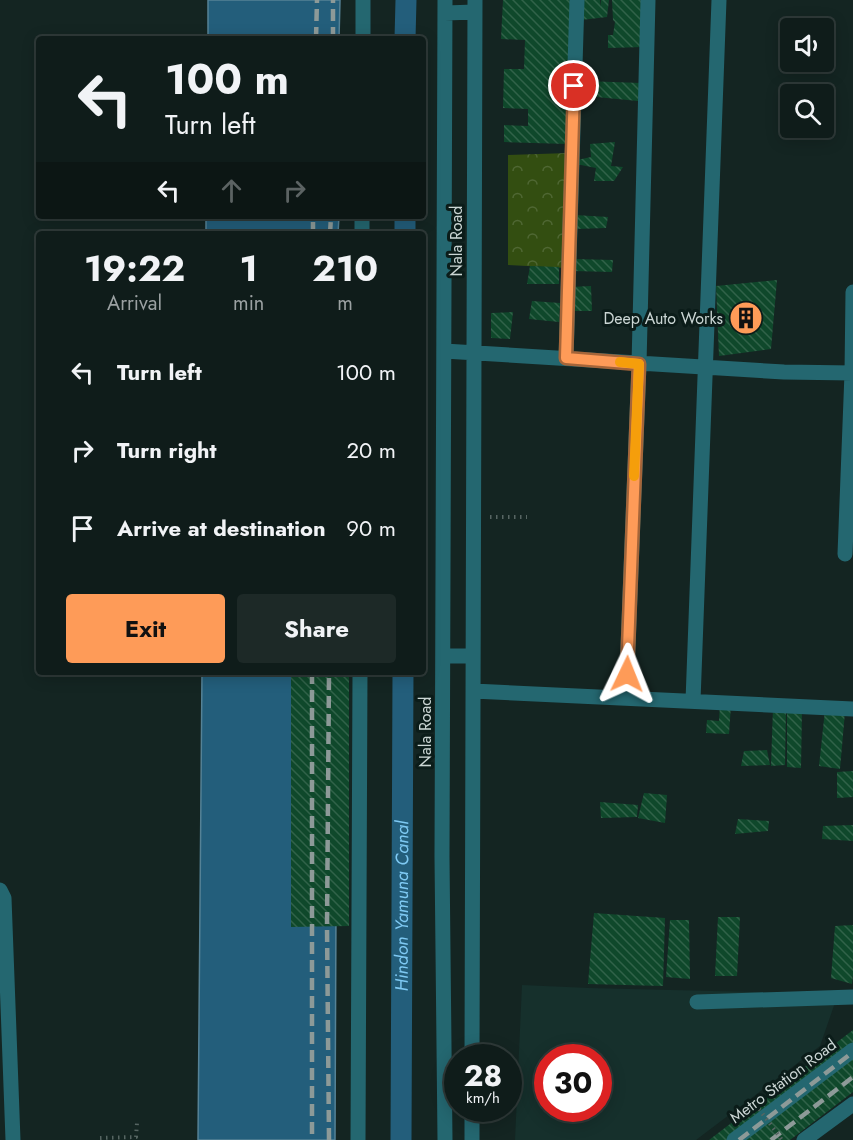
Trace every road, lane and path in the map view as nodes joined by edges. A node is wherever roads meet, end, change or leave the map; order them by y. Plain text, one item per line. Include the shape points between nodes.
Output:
1 (363, 0) edge
2 (577, 0) edge
3 (648, 0) edge
4 (719, 0) edge
5 (445, 6) edge
6 (475, 6) edge
7 (363, 36) edge
8 (853, 292) edge
9 (444, 351) junction
10 (474, 353) junction
11 (566, 358) junction
12 (639, 364) junction
13 (705, 367) junction
14 (853, 373) edge
15 (527, 517) dead end
16 (474, 518) junction
17 (845, 554) dead end
18 (443, 656) junction
19 (473, 656) junction
20 (360, 675) edge
21 (473, 691) junction
22 (626, 698) junction
23 (693, 701) junction
24 (853, 709) edge
25 (0, 890) edge
26 (853, 997) edge
27 (697, 1002) dead end
28 (472, 1044) edge
29 (853, 1050) edge
30 (853, 1104) edge
31 (759, 1109) dead end
32 (472, 1122) edge
33 (137, 1123) dead end
34 (99, 1138) dead end
35 (13, 1140) edge
36 (358, 1140) edge
37 (445, 1140) edge
38 (472, 1140) edge
39 (734, 1140) edge
40 (782, 1140) edge
41 (804, 1140) edge

1 - 7 street
2 - 11 street
3 - 12 street
4 - 13 street
5 - 6 street
5 - 9 street, Nala Road
6 - 10 street, Nala Road
8 - 14 street
9 - 10 street
9 - 18 street, Nala Road
10 - 11 street
10 - 16 street, Nala Road
11 - 12 street
12 - 13 street
12 - 22 street
13 - 14 street
13 - 23 street
14 - 17 street
15 - 16 path
16 - 19 street, Nala Road
18 - 19 street
18 - 37 street, Nala Road
19 - 21 street, Nala Road
20 - 36 street
21 - 22 street
21 - 28 street, Nala Road
22 - 23 street
23 - 24 street
25 - 35 street via 4,898
26 - 27 street
29 - 39 street, Metro Station Road
30 - 41 street
31 - 40 path, bridge
32 - 38 street
33 - 34 path via 136,1137

